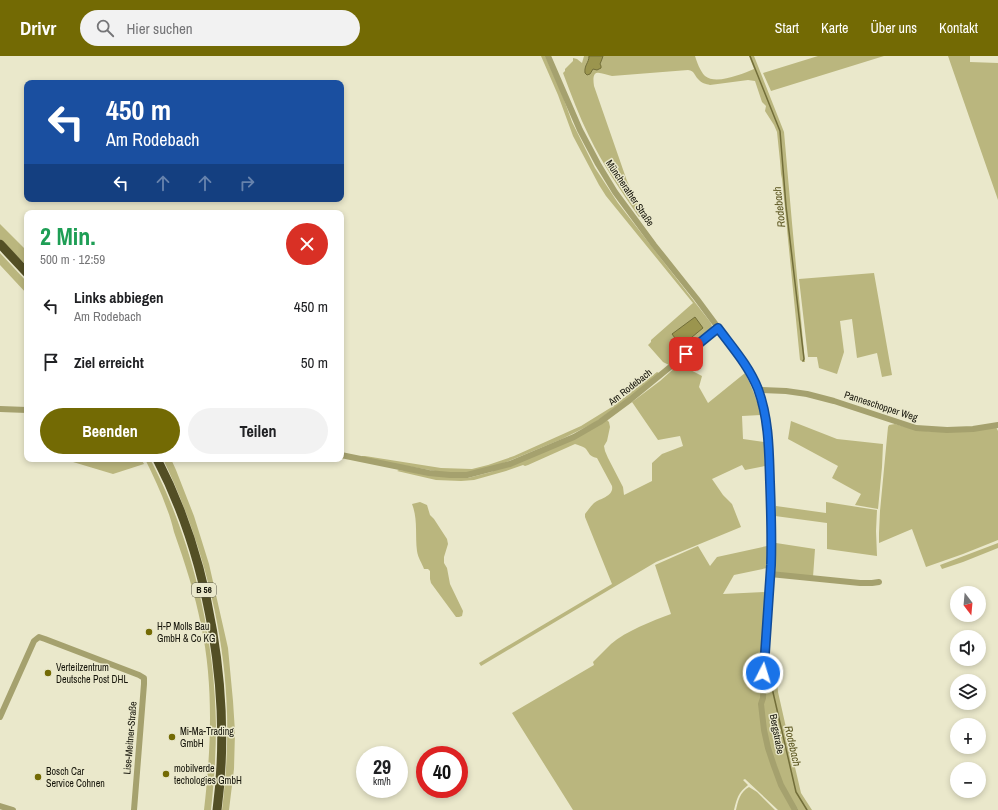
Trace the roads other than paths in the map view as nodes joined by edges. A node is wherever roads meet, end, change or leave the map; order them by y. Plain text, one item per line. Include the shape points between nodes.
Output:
1 (548, 56) edge
2 (0, 244) edge
3 (24, 270) edge
4 (718, 328) junction
5 (758, 391) junction
6 (0, 409) edge
7 (24, 410) edge
8 (998, 425) edge
9 (344, 457) edge
10 (158, 462) edge
11 (770, 574) junction
12 (879, 582) dead end
13 (0, 718) edge
14 (0, 806) edge
15 (13, 810) edge
16 (134, 810) edge
17 (218, 810) edge
18 (795, 810) edge

1 - 4 street, Müncherather Straße via 583,135 615,192
2 - 3 highway
4 - 5 street via 743,362
4 - 9 street, Am Rodebach via 600,422 574,437 510,464 467,475 450,475
5 - 8 street, Panneschopper Weg via 807,394 916,428 947,430
5 - 11 street via 768,429
6 - 7 street
10 - 17 highway, B 56 via 192,544 211,622 218,667 222,729
11 - 12 street
11 - 18 street, Bergstraße via 761,704 770,757
13 - 16 street, Lise-Meitner-Straße via 34,641 39,637 144,678
14 - 15 street

